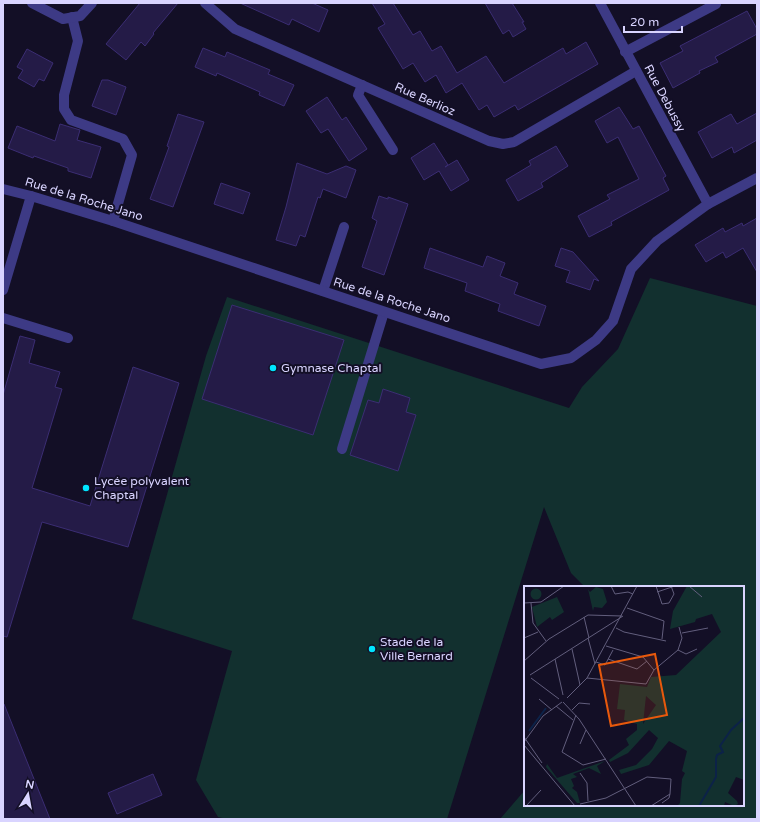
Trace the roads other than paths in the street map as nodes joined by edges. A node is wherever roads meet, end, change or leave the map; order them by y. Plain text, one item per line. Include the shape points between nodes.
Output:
1 (32, 3) edge
2 (92, 3) edge
3 (205, 3) edge
4 (600, 3) edge
5 (716, 4) dead end
6 (72, 17) junction
7 (625, 52) junction
8 (636, 71) junction
9 (362, 85) junction
10 (393, 150) dead end
11 (757, 178) edge
12 (3, 189) edge
13 (31, 196) junction
14 (708, 204) junction
15 (113, 222) junction
16 (344, 227) dead end
17 (3, 290) edge
18 (323, 291) junction
19 (384, 312) junction
20 (3, 318) edge
21 (68, 338) dead end
22 (342, 449) dead end

1 - 6 street via 63,19
2 - 6 street via 80,16
3 - 9 street, Rue Berlioz via 235,29
4 - 7 street, Rue Debussy
5 - 7 street
6 - 15 street via 78,41 64,95 64,109 71,120 124,140 132,155
7 - 8 street, Rue Debussy
8 - 9 street, Rue Berlioz via 514,142 503,144 489,142
8 - 14 street, Rue Debussy
9 - 10 street via 358,95
11 - 14 street, Rue de la Roche Jano
12 - 13 street, Rue de la Roche Jano
13 - 15 street, Rue de la Roche Jano
13 - 17 street
14 - 19 street, Rue de la Roche Jano via 657,241 631,269 613,322 596,340 570,358 541,364
15 - 18 street, Rue de la Roche Jano
16 - 18 street
18 - 19 street, Rue de la Roche Jano
19 - 22 street
20 - 21 street

